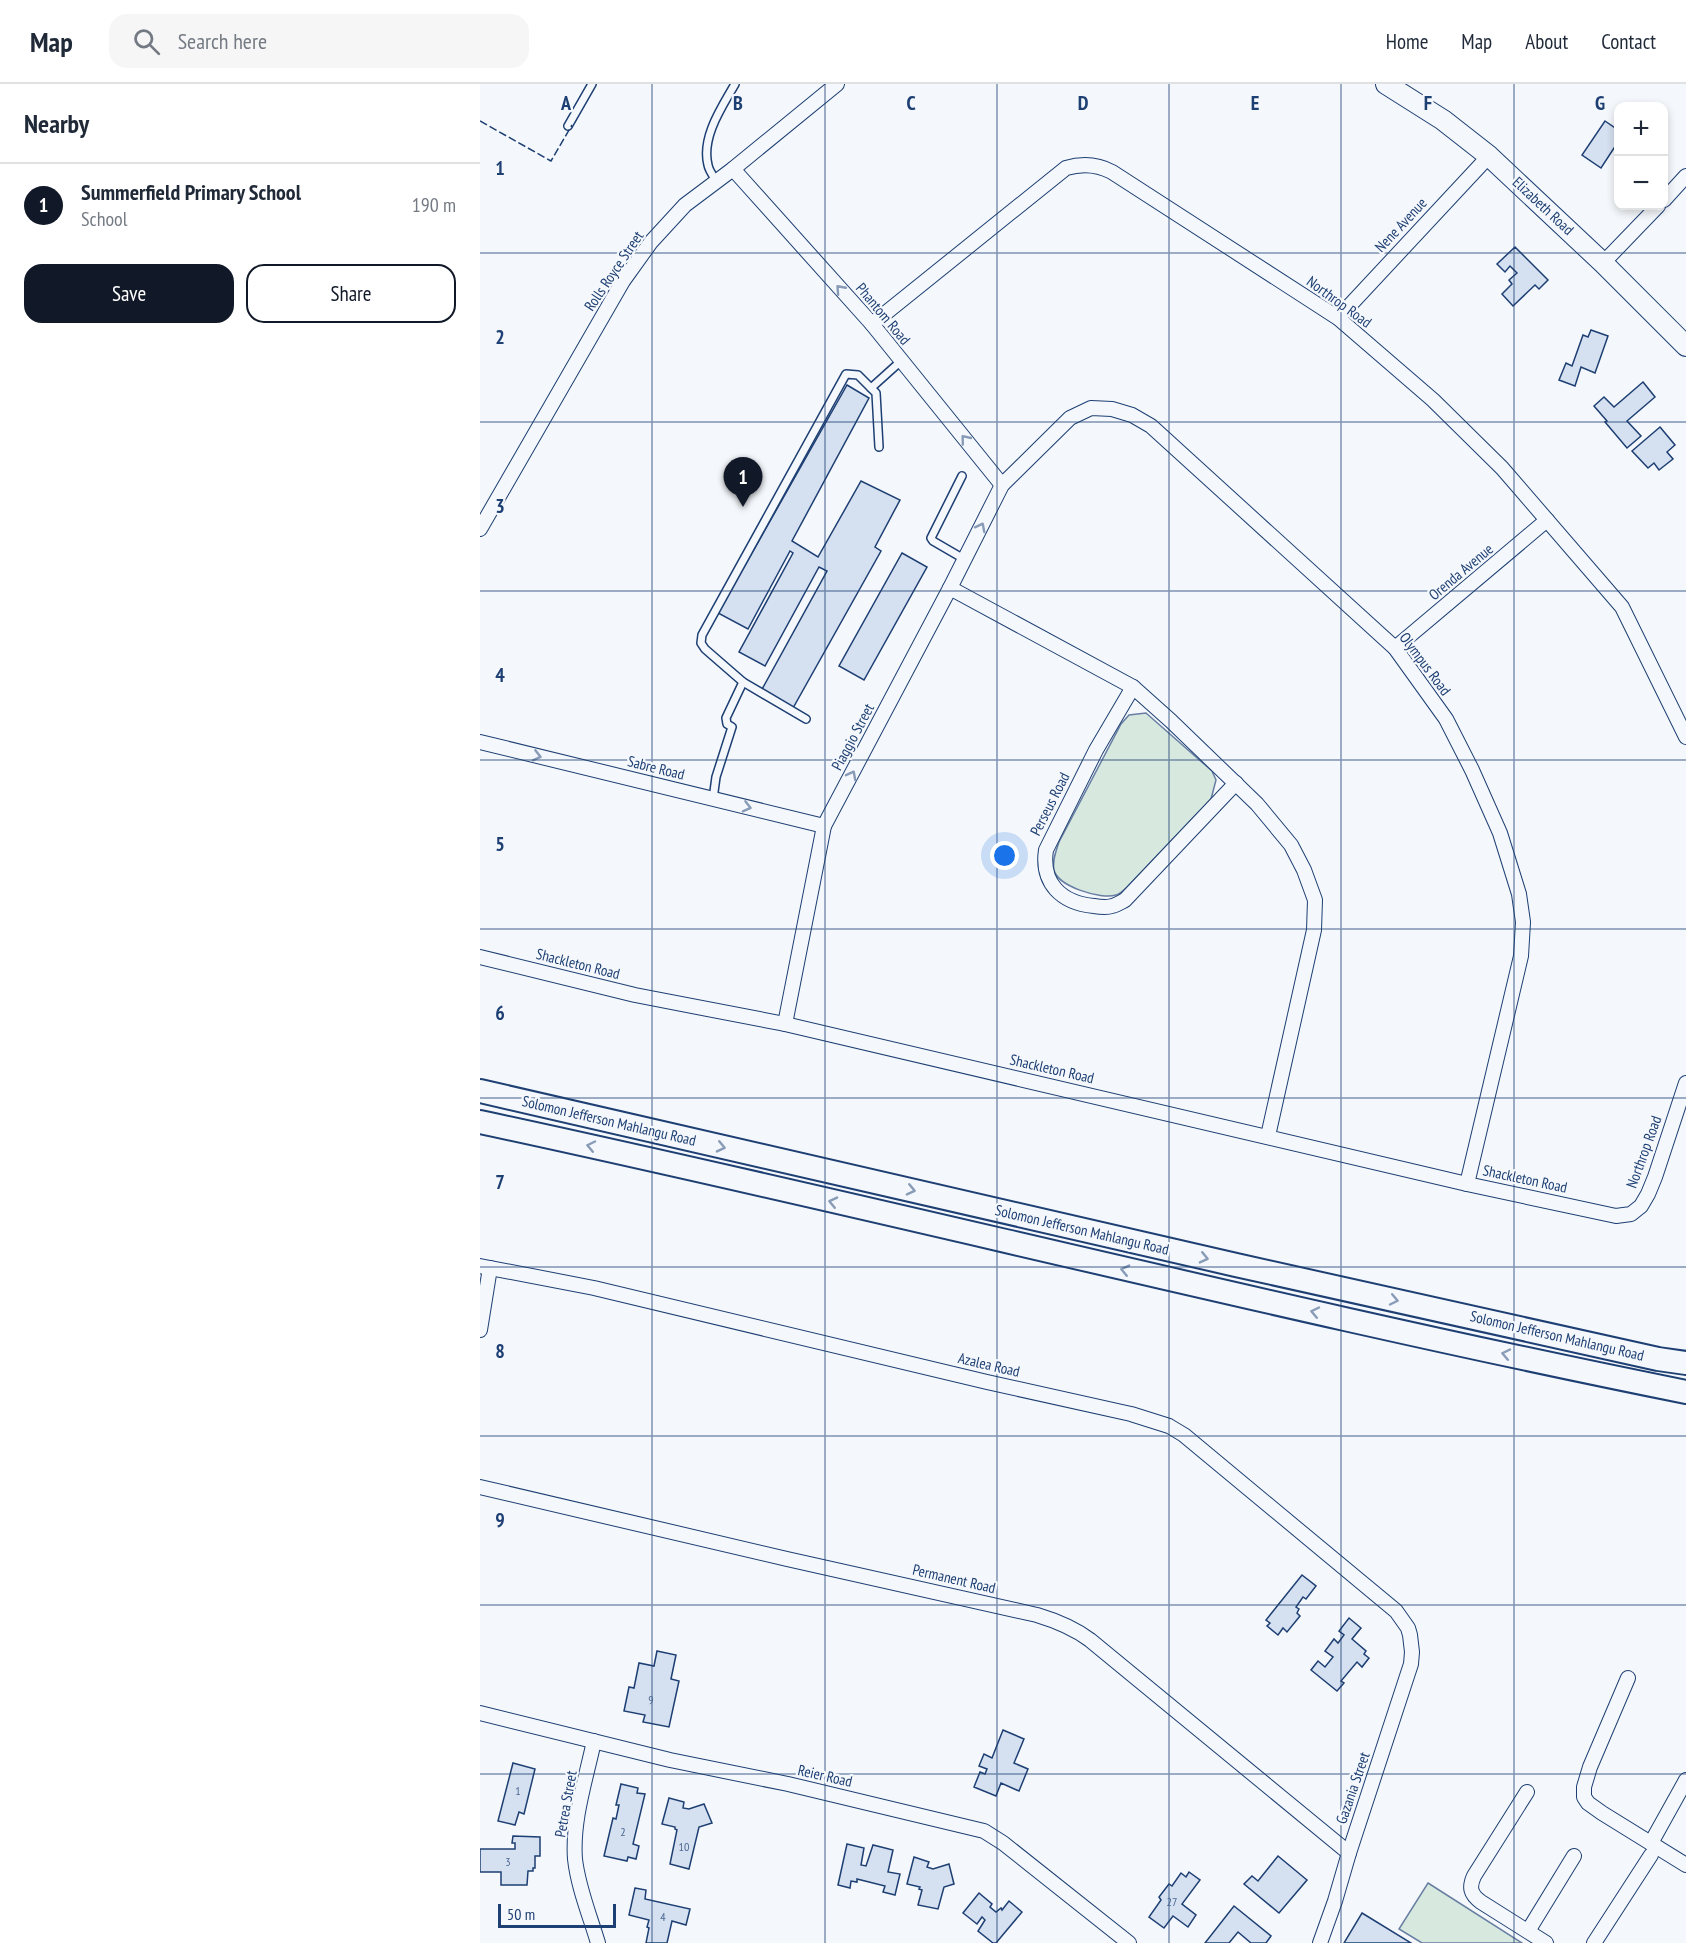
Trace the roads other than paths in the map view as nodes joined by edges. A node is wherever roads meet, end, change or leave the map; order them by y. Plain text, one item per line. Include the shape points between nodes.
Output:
1 (592, 84) edge
2 (735, 84) edge
3 (837, 84) edge
4 (1386, 84) edge
5 (568, 126) dead end
6 (1489, 156) junction
7 (734, 169) junction
8 (1686, 176) edge
9 (717, 182) junction
10 (1668, 196) edge
11 (1654, 210) edge
12 (1604, 263) junction
13 (1338, 318) junction
14 (872, 324) junction
15 (1686, 346) edge
16 (902, 361) junction
17 (871, 388) junction
18 (879, 447) dead end
19 (962, 476) dead end
20 (1002, 484) junction
21 (1547, 520) junction
22 (480, 529) edge
23 (964, 559) junction
24 (950, 588) junction
25 (1395, 648) junction
26 (743, 682) junction
27 (1133, 687) junction
28 (806, 719) dead end
29 (1686, 737) edge
30 (480, 742) edge
31 (1236, 783) junction
32 (712, 799) junction
33 (824, 826) junction
34 (480, 957) edge
35 (785, 1024) junction
36 (1686, 1083) edge
37 (480, 1091) edge
38 (480, 1122) edge
39 (1268, 1136) junction
40 (1467, 1184) junction
41 (1616, 1216) joint
42 (485, 1267) edge
43 (480, 1330) edge
44 (1686, 1364) edge
45 (1594, 1373) junction
46 (1644, 1392) dead end
47 (1686, 1392) edge
48 (480, 1487) edge
49 (1412, 1643) joint
50 (1628, 1678) dead end
51 (480, 1713) edge
52 (594, 1741) junction
53 (1686, 1780) edge
54 (1527, 1792) dead end
55 (1651, 1849) junction
56 (1349, 1853) junction
57 (1574, 1856) dead end
58 (1686, 1865) edge
59 (1528, 1932) junction
60 (598, 1943) edge
61 (1130, 1943) edge
62 (1320, 1943) edge
63 (1546, 1943) edge
64 (1594, 1943) edge

1 - 5 lane
2 - 9 lane via 714,123 706,149 708,166
3 - 7 street, Rolls Royce Street
4 - 6 street, Elizabeth Road via 1443,120
6 - 12 street, Elizabeth Road
6 - 13 street, Nene Avenue
7 - 9 street, Rolls Royce Street
14 -> 7 street, Phantom Road
8 - 10 street
9 - 22 street, Rolls Royce Street via 685,205 623,281
11 - 12 street
12 - 15 street, Elizabeth Road
13 - 14 street, Northrop Road via 1113,172 1080,164 1066,168
13 - 21 street, Northrop Road via 1433,400 1502,468
14 - 16 street, Phantom Road
16 - 17 lane
20 -> 16 street, Phantom Road
17 - 18 lane via 877,399
17 - 26 lane via 858,375 846,374 702,635 705,649
19 - 23 lane via 931,538
23 -> 20 street, Piaggio Street
20 - 25 street, Olympus Road via 1070,418 1091,408 1132,415 1151,426
21 - 25 street, Orenda Avenue
21 - 29 street, Northrop Road via 1622,607
23 - 24 street, Piaggio Street
24 - 27 street
33 -> 24 street, Piaggio Street
25 - 40 street, Olympus Road via 1446,719 1467,760 1500,832 1519,894 1521,956
26 - 28 lane
26 - 32 lane via 726,718 732,727
27 - 31 street
27 - 31 street, Perseus Road via 1046,850 1047,878 1056,891 1086,905 1112,906 1125,900
30 -> 32 street, Sabre Road
31 - 39 street via 1291,844 1315,900 1314,930
32 -> 33 street, Sabre Road
33 - 35 street, Piaggio Street
34 - 35 street, Shackleton Road via 635,995
35 - 39 street, Shackleton Road
36 - 41 street, Northrop Road via 1648,1194 1631,1214
37 -> 44 main road, Solomon Jefferson Mahlangu Road via 1225,1263
45 -> 38 main road, Solomon Jefferson Mahlangu Road
39 - 40 street, Shackleton Road
40 - 41 street, Shackleton Road
42 - 43 street
42 - 49 street, Azalea Road via 594,1288 1169,1426 1203,1449 1396,1611 1408,1628
45 - 46 lane
45 - 47 main road, Solomon Jefferson Mahlangu Road
48 - 56 street, Permanent Road via 1057,1621 1090,1640
49 - 56 street, Gazania Street via 1411,1664
50 - 55 street via 1590,1767 1584,1797
51 - 52 street, Reier Road
52 - 60 street, Petrea Street via 575,1850
52 - 61 street, Reier Road via 984,1831
53 - 55 street
54 - 59 street via 1474,1876 1470,1890 1474,1897
55 - 58 street
55 - 64 street
56 - 62 street, Gazania Street
57 - 59 street
59 - 63 street

